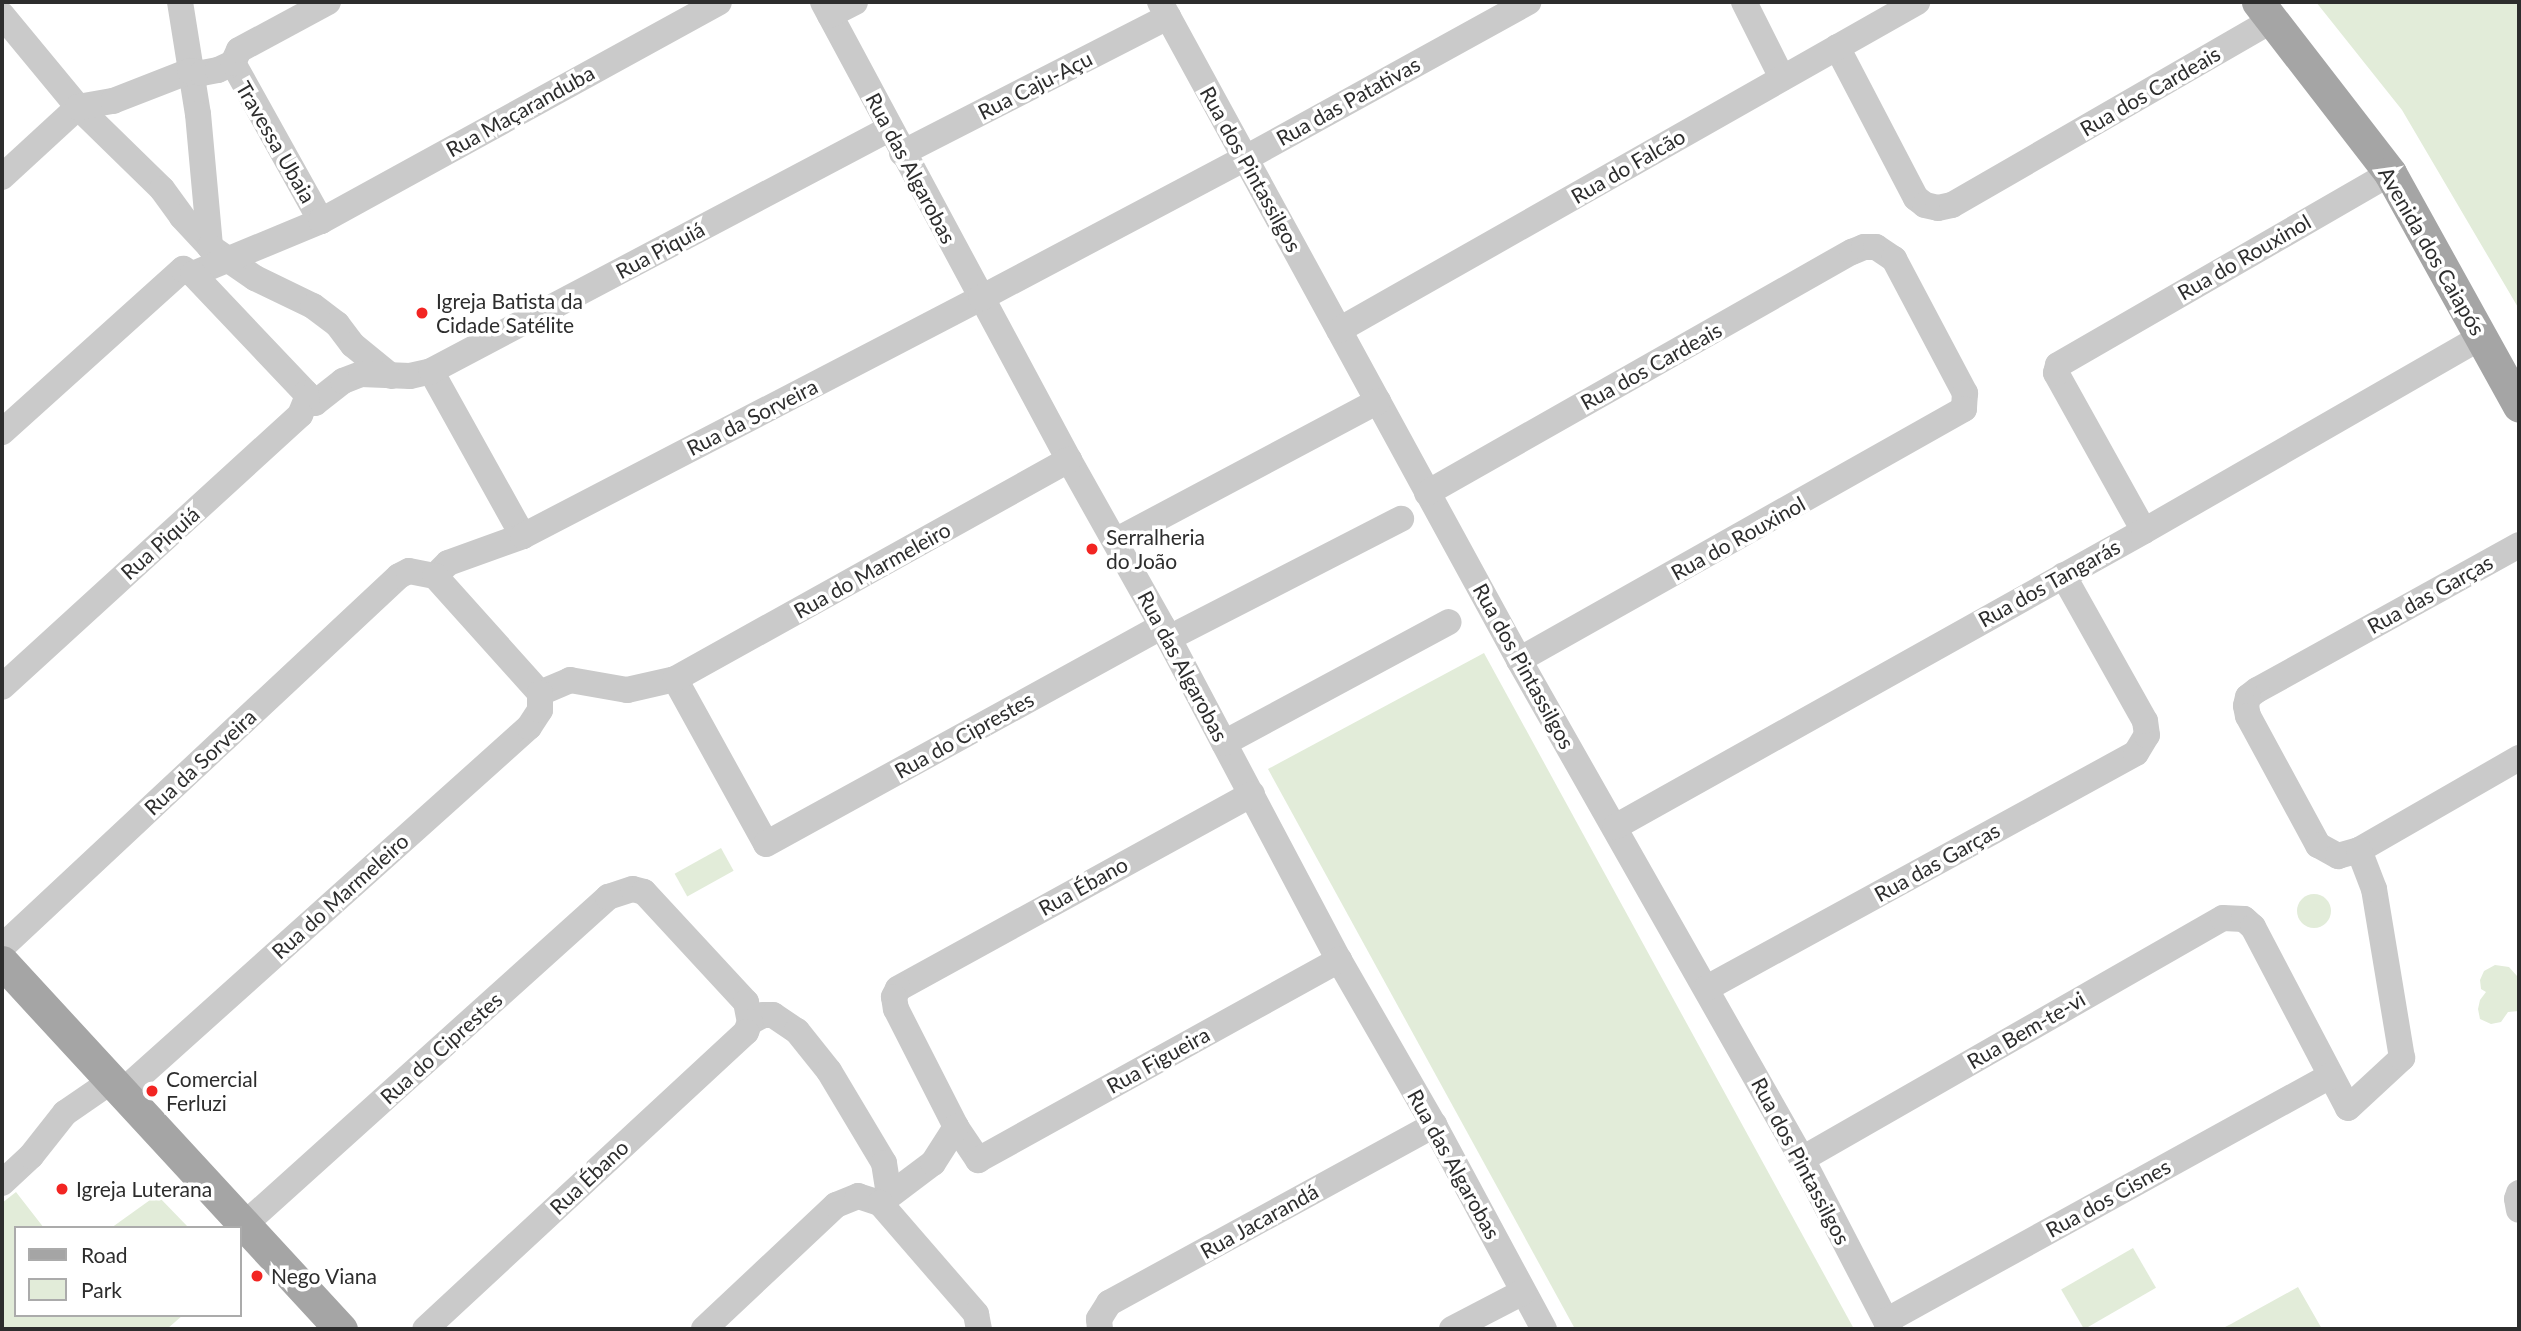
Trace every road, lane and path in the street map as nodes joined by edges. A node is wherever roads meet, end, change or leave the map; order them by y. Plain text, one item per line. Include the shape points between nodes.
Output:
1 (180, 2) edge
2 (327, 2) edge
3 (719, 2) edge
4 (855, 2) edge
5 (1528, 2) edge
6 (1744, 2) edge
7 (1917, 2) edge
8 (826, 8) edge
9 (1164, 9) edge
10 (2265, 11) edge
11 (2, 15) edge
12 (1837, 47) junction
13 (233, 63) junction
14 (190, 71) junction
15 (1782, 78) junction
16 (78, 107) junction
17 (889, 130) junction
18 (902, 153) junction
19 (1244, 159) junction
20 (2390, 173) junction
21 (2, 177) edge
22 (321, 221) junction
23 (1877, 247) joint
24 (218, 254) junction
25 (191, 271) junction
26 (981, 298) junction
27 (1339, 330) junction
28 (2481, 337) junction
29 (432, 371) junction
30 (391, 376) junction
31 (307, 398) junction
32 (1378, 401) junction
33 (2519, 406) edge
34 (2, 432) edge
35 (1069, 460) junction
36 (1427, 493) junction
37 (1401, 519) dead end
38 (2144, 531) junction
39 (523, 536) junction
40 (1115, 541) junction
41 (2519, 545) edge
42 (2063, 575) junction
43 (435, 576) junction
44 (1449, 622) dead end
45 (1166, 632) junction
46 (1519, 660) junction
47 (675, 679) junction
48 (2, 687) edge
49 (540, 692) junction
50 (1224, 743) junction
51 (2519, 758) edge
52 (1252, 794) junction
53 (1615, 827) junction
54 (2359, 850) junction
55 (2, 947) edge
56 (1339, 960) junction
57 (2, 962) edge
58 (1707, 988) junction
59 (750, 1023) junction
60 (2330, 1076) junction
61 (118, 1086) junction
62 (1434, 1125) junction
63 (956, 1127) junction
64 (1802, 1159) junction
65 (2, 1183) edge
66 (2519, 1193) edge
67 (876, 1197) junction
68 (2519, 1210) edge
69 (245, 1224) junction
70 (1523, 1292) junction
71 (1888, 1325) edge
72 (341, 1329) edge
73 (425, 1329) edge
74 (704, 1329) edge
75 (979, 1329) edge
76 (1100, 1329) edge
77 (1452, 1329) edge
78 (1544, 1329) edge

1 - 14 street
2 - 13 street via 239,50
3 - 22 street, Rua Maçaranduba
4 - 8 street
5 - 19 street, Rua das Patativas
6 - 15 street
7 - 12 street, Rua do Falcão
8 - 17 street, Rua das Algarobas
9 - 18 street, Rua Caju-Açu
9 - 19 street, Rua dos Pintassilgos
10 - 12 street, Rua dos Cardeais via 1952,205 1938,208 1916,198
10 - 20 main road, Avenida dos Caiapós
11 - 16 street
12 - 15 street, Rua do Falcão
13 - 14 street via 202,74
13 - 22 street, Travessa Ubaia
14 - 16 street via 113,101
14 - 24 street
15 - 27 street, Rua do Falcão
16 - 21 street
16 - 24 street via 162,189 188,225
17 - 18 street, Rua das Algarobas
17 - 29 street, Rua Piquiá
18 - 26 street, Rua das Algarobas
19 - 26 street, Rua das Patativas
19 - 27 street, Rua dos Pintassilgos
20 - 28 main road, Avenida dos Caiapós
20 - 38 street, Rua do Rouxinol via 2062,362 2056,373
22 - 24 street, Rua Maçaranduba
23 - 36 street, Rua dos Cardeais via 1852,252
23 - 46 street, Rua do Rouxinol via 1894,259 1965,393 1964,409
24 - 25 street, Rua Maçaranduba
24 - 30 street via 313,306
25 - 31 street
25 - 34 street via 180,270
26 - 35 street, Rua das Algarobas
26 - 39 street, Rua da Sorveira
27 - 32 street, Rua dos Pintassilgos
28 - 33 main road, Avenida dos Caiapós
28 - 38 street, Rua dos Tangarás
29 - 30 street
29 - 39 street
30 - 31 street via 361,374 350,377 323,399
31 - 48 street, Rua Piquiá via 300,415
32 - 36 street, Rua dos Pintassilgos
32 - 40 street
35 - 40 street, Rua das Algarobas
35 - 47 street, Rua do Marmeleiro
36 - 46 street, Rua dos Pintassilgos
37 - 45 street, Rua do Ciprestes
38 - 42 street, Rua dos Tangarás
39 - 43 street, Rua da Sorveira via 448,563
40 - 45 street, Rua das Algarobas
41 - 54 street, Rua das Garças via 2248,697 2248,716 2318,845 2338,856
42 - 53 street, Rua dos Tangarás
42 - 58 street, Rua das Garças via 2145,721 2147,735 2136,753
43 - 49 street
43 - 55 street, Rua da Sorveira via 417,571 399,576
44 - 50 street
45 - 47 street, Rua do Ciprestes via 766,844
45 - 50 street, Rua das Algarobas
46 - 53 street, Rua dos Pintassilgos
47 - 49 street, Rua do Marmeleiro via 626,690 570,680
49 - 61 street, Rua do Marmeleiro via 540,710 529,727
50 - 52 street, Rua das Algarobas
51 - 54 street
52 - 56 street, Rua das Algarobas
52 - 63 street, Rua Ébano via 906,983 894,997 896,1009
53 - 58 street, Rua dos Pintassilgos
54 - 60 street via 2374,889 2402,1058 2348,1108
56 - 62 street, Rua das Algarobas
56 - 63 street, Rua Figueira via 978,1160
57 - 61 main road
58 - 64 street, Rua dos Pintassilgos
59 - 67 street via 773,1015 797,1031 829,1071 884,1163
59 - 69 street, Rua do Ciprestes via 746,1002 644,892 633,889 608,897
59 - 73 street, Rua Ébano via 741,1039
60 - 64 street, Rua Bem-te-vi via 2253,927 2244,919 2223,918
60 - 71 street, Rua dos Cisnes
61 - 65 street, Rua do Marmeleiro via 65,1113
61 - 69 main road
62 - 70 street, Rua das Algarobas
62 - 76 street, Rua Jacarandá via 1109,1303 1102,1311
63 - 67 street via 933,1163
64 - 71 street, Rua dos Pintassilgos
66 - 68 street
67 - 74 street via 835,1205
67 - 75 street via 976,1314
69 - 72 main road
70 - 77 street
70 - 78 street, Rua das Algarobas

